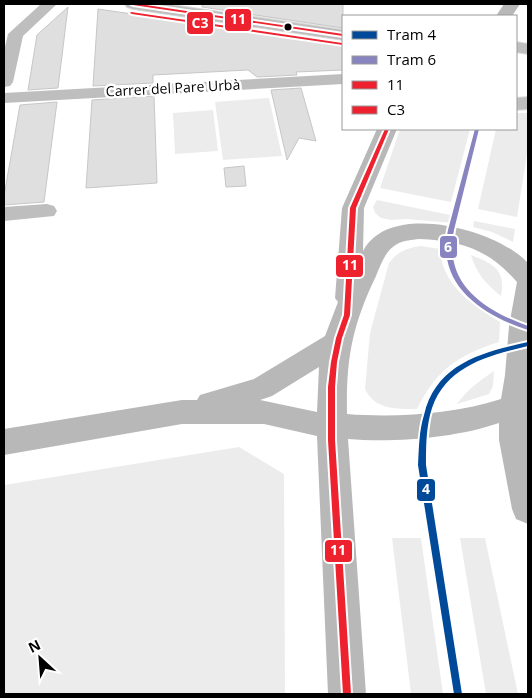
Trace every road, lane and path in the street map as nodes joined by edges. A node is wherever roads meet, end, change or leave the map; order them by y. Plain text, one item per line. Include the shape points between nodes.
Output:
1 (50, 4) edge
2 (133, 4) edge
3 (176, 4) edge
4 (219, 4) edge
5 (512, 4) edge
6 (249, 8) junction
7 (505, 15) edge
8 (342, 22) edge
9 (342, 35) edge
10 (342, 79) edge
11 (4, 82) edge
12 (4, 98) edge
13 (387, 130) edge
14 (47, 211) dead end
15 (4, 214) edge
16 (528, 278) edge
17 (528, 284) edge
18 (347, 315) junction
19 (338, 341) junction
20 (521, 401) edge
21 (182, 412) junction
22 (332, 425) junction
23 (4, 442) edge
24 (528, 509) edge
25 (347, 694) edge

1 - 11 street via 16,34
2 - 9 main road
3 - 6 main road
4 - 6 main road
5 - 7 main road
6 - 8 main road
10 - 12 street, Carrer del Pare Urbà
13 - 18 main road via 353,208
14 - 15 street
16 - 18 main road via 506,255 482,242 412,231 394,234 379,245
17 - 20 main road via 519,375
18 - 19 main road
19 - 21 main road via 262,388
19 - 22 main road via 332,384
20 - 22 main road via 482,417 439,425 365,428
20 - 24 main road via 514,440
21 - 22 main road via 264,412 302,422
21 - 23 main road
22 - 25 main road

